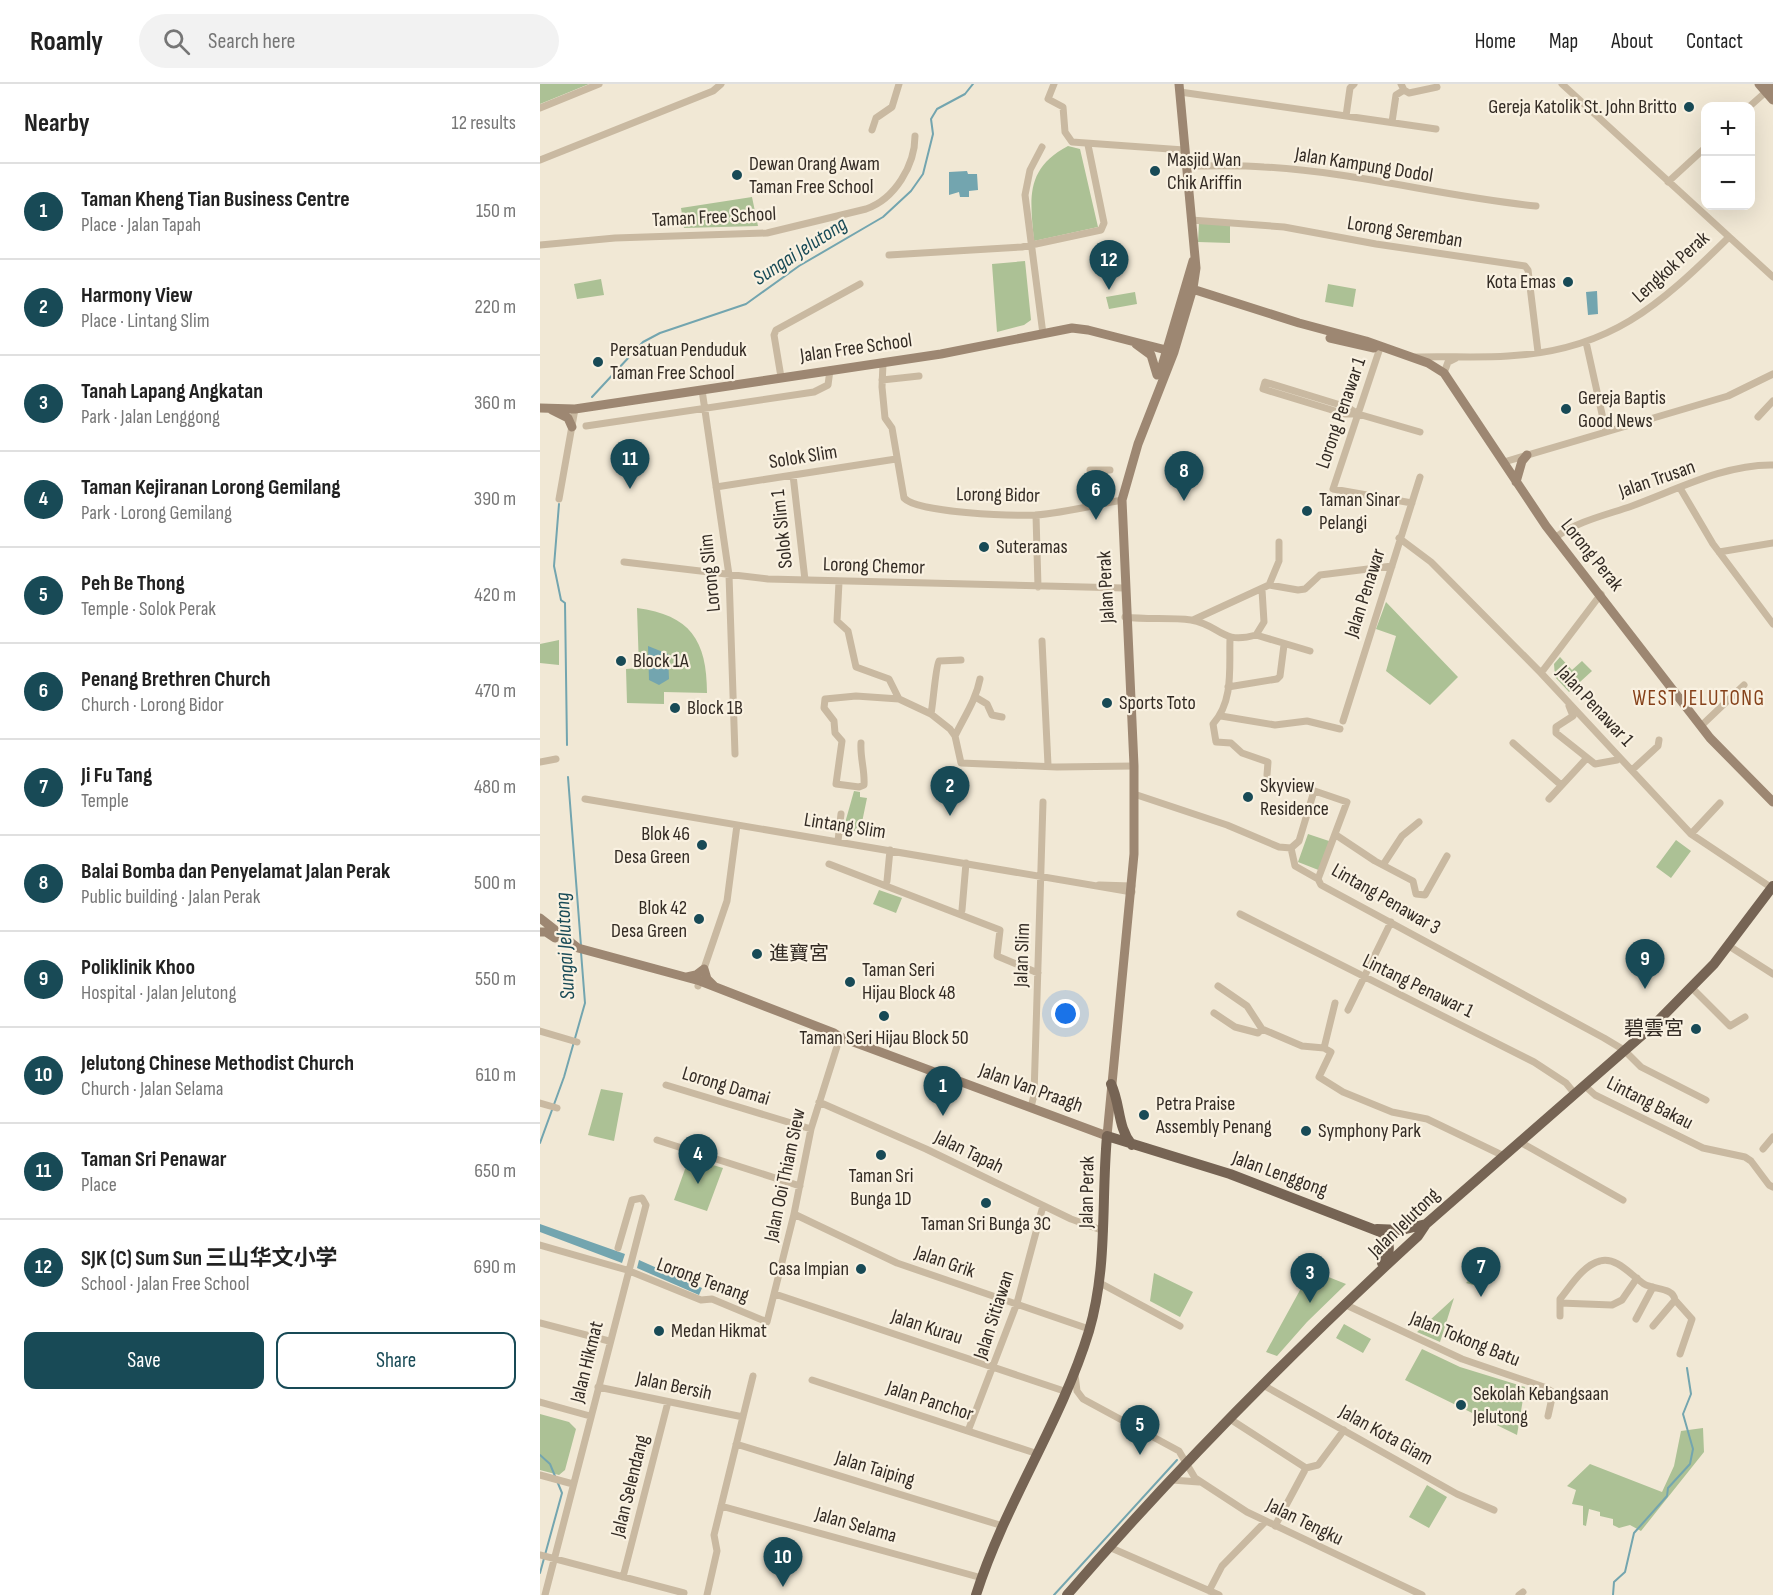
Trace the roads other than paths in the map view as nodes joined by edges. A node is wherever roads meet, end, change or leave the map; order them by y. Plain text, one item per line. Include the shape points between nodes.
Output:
1 (599, 84) edge
2 (721, 84) edge
3 (900, 84) edge
4 (1054, 84) edge
5 (1354, 84) edge
6 (1562, 84) edge
7 (1758, 84) edge
8 (1403, 87) edge
9 (1437, 87) dead end
10 (1180, 88) edge
11 (1770, 88) edge
12 (1773, 99) edge
13 (1754, 102) edge
14 (540, 108) edge
15 (1346, 116) junction
16 (1392, 122) junction
17 (1437, 129) dead end
18 (872, 130) dead end
19 (915, 136) dead end
20 (1088, 145) junction
21 (1042, 147) dead end
22 (1184, 150) junction
23 (1701, 152) edge
24 (540, 160) edge
25 (1186, 166) junction
26 (1668, 182) junction
27 (1536, 206) dead end
28 (1191, 220) junction
29 (1728, 238) junction
30 (540, 245) edge
31 (1030, 245) junction
32 (889, 255) dead end
33 (1773, 277) edge
34 (860, 284) dead end
35 (1190, 287) junction
36 (1189, 305) junction
37 (1042, 334) junction
38 (1133, 340) junction
39 (1586, 342) junction
40 (1380, 348) junction
41 (1171, 351) junction
42 (1538, 352) junction
43 (1413, 357) junction
44 (1462, 357) junction
45 (883, 363) junction
46 (830, 370) junction
47 (1444, 372) junction
48 (1773, 374) edge
49 (919, 376) dead end
50 (781, 377) junction
51 (882, 380) junction
52 (702, 390) junction
53 (1160, 390) junction
54 (1773, 401) edge
55 (545, 408) edge
56 (575, 409) junction
57 (705, 409) junction
58 (1358, 414) junction
59 (1758, 417) dead end
60 (586, 426) dead end
61 (573, 427) junction
62 (1420, 432) dead end
63 (1606, 432) junction
64 (1527, 455) junction
65 (896, 459) junction
66 (1504, 462) junction
67 (1773, 465) edge
68 (1090, 470) dead end
69 (1110, 470) dead end
70 (793, 475) junction
71 (1420, 477) dead end
72 (1516, 482) junction
73 (716, 487) junction
74 (1680, 488) junction
75 (559, 499) dead end
76 (1122, 500) junction
77 (1412, 503) junction
78 (1036, 514) junction
79 (1556, 537) junction
80 (1399, 538) junction
81 (1279, 542) dead end
82 (1773, 543) edge
83 (1719, 552) junction
84 (624, 561) dead end
85 (1392, 566) junction
86 (729, 575) junction
87 (805, 580) junction
88 (839, 582) junction
89 (1269, 585) junction
90 (1038, 587) junction
91 (1124, 588) junction
92 (1262, 590) junction
93 (1601, 594) junction
94 (1125, 617) junction
95 (1193, 620) junction
96 (1773, 624) edge
97 (1256, 635) junction
98 (1230, 639) junction
99 (1042, 641) dead end
100 (1284, 645) junction
101 (1310, 651) dead end
102 (961, 660) dead end
103 (1541, 673) junction
104 (980, 680) dead end
105 (1743, 685) dead end
106 (1228, 687) junction
107 (977, 698) junction
108 (899, 699) junction
109 (932, 714) junction
110 (1221, 716) junction
111 (1002, 717) dead end
112 (1343, 721) dead end
113 (1701, 726) junction
114 (1340, 729) dead end
115 (955, 736) junction
116 (1659, 740) dead end
117 (861, 743) dead end
118 (1513, 743) dead end
119 (735, 754) dead end
120 (556, 759) dead end
121 (1586, 759) junction
122 (1617, 760) dead end
123 (540, 762) edge
124 (1048, 765) junction
125 (1134, 766) junction
126 (1632, 770) junction
127 (1267, 775) dead end
128 (1560, 785) junction
129 (1304, 787) dead end
130 (1314, 791) junction
131 (1134, 794) junction
132 (585, 799) dead end
133 (1549, 799) dead end
134 (1043, 802) dead end
135 (1773, 802) edge
136 (1720, 803) dead end
137 (841, 814) dead end
138 (1419, 822) dead end
139 (737, 825) junction
140 (1691, 834) junction
141 (1336, 835) junction
142 (838, 841) junction
143 (1291, 848) junction
144 (890, 850) junction
145 (1446, 856) dead end
146 (966, 863) junction
147 (829, 864) dead end
148 (1383, 865) junction
149 (1040, 875) junction
150 (1318, 879) junction
151 (887, 881) dead end
152 (1772, 887) edge
153 (1132, 889) junction
154 (962, 910) dead end
155 (1240, 914) dead end
156 (540, 919) edge
157 (1391, 922) junction
158 (540, 932) edge
159 (1729, 946) junction
160 (580, 948) junction
161 (704, 969) junction
162 (1038, 973) junction
163 (1773, 974) edge
164 (687, 977) junction
165 (1364, 978) junction
166 (699, 983) junction
167 (714, 986) junction
168 (1218, 986) dead end
169 (1692, 988) junction
170 (1335, 1003) dead end
171 (1348, 1010) dead end
172 (1214, 1013) dead end
173 (1745, 1017) dead end
174 (1262, 1029) junction
175 (540, 1031) edge
176 (840, 1037) junction
177 (573, 1040) dead end
178 (1324, 1048) junction
179 (1624, 1050) junction
180 (1111, 1084) junction
181 (666, 1085) dead end
182 (1585, 1086) junction
183 (1575, 1094) junction
184 (1706, 1100) dead end
185 (819, 1102) junction
186 (544, 1105) edge
187 (1031, 1107) junction
188 (557, 1108) dead end
189 (811, 1130) junction
190 (1110, 1137) junction
191 (1773, 1137) edge
192 (657, 1140) dead end
193 (1520, 1142) junction
194 (1133, 1145) junction
195 (1763, 1149) dead end
196 (1504, 1156) junction
197 (800, 1186) junction
198 (1773, 1187) edge
199 (1623, 1200) dead end
200 (1043, 1206) junction
201 (794, 1214) junction
202 (1426, 1224) junction
203 (1371, 1228) junction
204 (1104, 1231) junction
205 (540, 1245) edge
206 (618, 1248) dead end
207 (628, 1267) junction
208 (1637, 1278) junction
209 (1100, 1283) junction
210 (1653, 1287) junction
211 (776, 1294) junction
212 (1675, 1300) junction
213 (1017, 1303) junction
214 (1560, 1303) junction
215 (1344, 1304) junction
216 (1560, 1316) dead end
217 (1636, 1319) dead end
218 (767, 1322) joint
219 (540, 1323) edge
220 (1180, 1326) dead end
221 (1653, 1326) dead end
222 (1089, 1329) junction
223 (609, 1341) junction
224 (1305, 1342) junction
225 (1680, 1354) dead end
226 (994, 1367) junction
227 (1075, 1372) junction
228 (753, 1376) dead end
229 (812, 1380) dead end
230 (1263, 1385) junction
231 (598, 1387) junction
232 (1067, 1392) junction
233 (540, 1402) edge
234 (668, 1402) junction
235 (590, 1416) junction
236 (1548, 1416) dead end
237 (743, 1417) junction
238 (1230, 1419) junction
239 (1344, 1430) junction
240 (968, 1431) junction
241 (736, 1444) junction
242 (1038, 1454) junction
243 (1187, 1462) junction
244 (1306, 1468) junction
245 (540, 1475) edge
246 (1172, 1480) junction
247 (569, 1483) junction
248 (1204, 1484) junction
249 (721, 1506) junction
250 (1494, 1510) dead end
251 (1265, 1522) junction
252 (1003, 1526) junction
253 (1275, 1526) junction
254 (1112, 1544) junction
255 (540, 1555) edge
256 (553, 1559) junction
257 (623, 1577) junction
258 (982, 1578) junction
259 (1209, 1591) junction
260 (684, 1593) dead end
261 (545, 1595) edge
262 (707, 1595) edge
263 (976, 1595) edge
264 (1067, 1595) edge
265 (1219, 1595) edge
266 (1422, 1595) edge

1 - 14 street
2 - 24 street
3 - 18 street via 892,107 876,118
4 - 20 street via 1048,99 1062,107 1065,132 1072,142
5 - 15 street
6 - 26 street
7 - 11 main road
8 - 9 street via 1409,93
8 - 16 street via 1396,95
10 - 15 street
10 - 22 main road, Jalan Perak
11 - 12 main road
11 - 13 street
15 - 16 street
16 - 17 street
19 - 30 street, Taman Free School via 914,158 900,181 877,204 866,209 767,234 615,238
20 - 22 street
20 - 31 street via 1103,228
21 - 31 street via 1026,186
22 - 25 main road, Jalan Perak
23 - 26 street
25 - 27 street, Jalan Kampung Dodol via 1264,167
25 - 28 main road, Jalan Perak
26 - 29 street
28 - 35 main road, Jalan Perak
28 - 42 street, Lorong Seremban via 1284,227 1525,266
29 - 33 street
29 - 39 street, Lengkok Perak via 1660,302 1612,332
31 - 32 street
31 - 37 street
34 - 50 street via 776,330
35 - 36 main road, Jalan Perak
35 - 40 main road
35 - 41 main road, Jalan Perak
36 - 40 main road via 1194,298 1204,296 1311,333
36 - 41 main road, Jalan Perak
37 - 38 main road, Jalan Free School via 1078,328
37 - 45 main road, Jalan Free School
38 - 41 main road, Jalan Free School
38 - 53 main road via 1154,360
39 - 42 street, Lengkok Perak
39 - 63 street
40 - 43 main road
40 - 58 street, Lorong Penawar 1
41 - 53 main road, Jalan Perak via 1162,366
42 - 44 street, Lengkok Perak
43 - 44 street, Lengkok Perak
43 - 47 main road
44 - 47 street via 1448,362
45 - 46 main road, Jalan Free School
45 - 51 street
46 - 50 main road, Jalan Free School
46 - 57 street via 828,385 820,390
47 - 66 main road, Lorong Perak
48 - 63 street via 1728,396
49 - 51 street
50 - 52 main road, Jalan Free School
51 - 65 street via 885,418 892,428
52 - 56 main road, Jalan Free School
52 - 57 street, Lorong Slim
53 - 76 main road, Jalan Perak via 1127,475
54 - 59 street
55 - 56 main road, Jalan Free School
55 - 61 main road via 568,418
56 - 61 street
57 - 60 street
57 - 73 street, Lorong Slim
58 - 58 street via 1345,414 1263,389 1265,382 1347,407
58 - 62 street
58 - 77 street, Lorong Penawar 1 via 1333,489
61 - 75 street
63 - 64 street
64 - 66 street
64 - 72 main road
65 - 70 street, Solok Slim
65 - 78 street, Lorong Bidor via 904,498 910,504 940,511
66 - 72 main road, Lorong Perak
67 - 74 street, Jalan Trusan via 1754,465
68 - 69 street
70 - 73 street, Solok Slim
70 - 87 street, Solok Slim 1
71 - 77 street, Jalan Penawar
72 - 79 main road, Lorong Perak
73 - 86 street, Lorong Slim
74 - 79 street, Jalan Trusan via 1577,524
74 - 83 street
76 - 78 street, Lorong Bidor
76 - 91 main road, Jalan Perak
77 - 80 street, Jalan Penawar
78 - 90 street
79 - 93 main road, Lorong Perak
80 - 85 street, Jalan Penawar
80 - 103 street, Jalan Penawar 1 via 1431,561
81 - 89 street via 1279,561
82 - 83 street
83 - 96 street
84 - 86 street, Lorong Chemor
85 - 89 street via 1320,575 1305,589
85 - 112 street, Jalan Penawar
86 - 87 street, Lorong Chemor
86 - 119 street, Lorong Slim
87 - 88 street, Lorong Chemor
88 - 90 street, Lorong Chemor
88 - 108 street via 837,621 848,631 856,667 889,679
89 - 92 street
90 - 91 street, Lorong Chemor
91 - 94 main road, Jalan Perak
92 - 95 street
92 - 97 street via 1264,622
93 - 103 street
93 - 113 main road, Lorong Perak
94 - 95 street
94 - 125 main road, Jalan Perak
95 - 98 street
97 - 98 street
97 - 100 street
98 - 106 street
99 - 124 street
100 - 101 street
100 - 106 street via 1277,679
102 - 109 street via 939,661 936,666
103 - 121 street via 1573,713 1556,727 1556,733
103 - 126 street, Jalan Penawar 1
104 - 107 street
105 - 113 street
106 - 110 street
107 - 111 street via 987,704 992,715
107 - 115 street
108 - 109 street
108 - 117 street via 825,699 824,708 842,741 836,784 864,784
109 - 115 street
110 - 114 street via 1275,725 1307,721
110 - 127 street via 1213,724 1215,740 1231,743 1242,753 1268,762
113 - 135 main road, Lorong Perak
115 - 124 street via 961,763
116 - 126 street via 1658,746
118 - 128 street
120 - 123 street
121 - 122 street via 1597,765
121 - 128 street
124 - 125 street
125 - 131 main road, Jalan Perak
126 - 140 street, Jalan Penawar 1
128 - 133 street
129 - 130 street
130 - 141 street via 1347,802
130 - 143 street via 1299,841
131 - 143 street
131 - 153 main road, Jalan Perak
132 - 139 street, Lintang Slim
134 - 149 street, Jalan Slim
136 - 140 street
137 - 142 street
138 - 148 street via 1402,836
139 - 142 street, Lintang Slim
139 - 161 street via 727,901
140 - 152 street, Jalan Penawar 1
141 - 148 street
141 - 150 street
142 - 144 street, Lintang Slim
143 - 150 street, Lintang Penawar 3 via 1295,866
144 - 146 street, Lintang Slim
144 - 151 street
145 - 148 street via 1421,896 1415,892 1415,883
146 - 149 street, Lintang Slim
146 - 154 street
147 - 162 street via 1000,930 997,956
149 - 153 street, Lintang Slim via 1104,889
149 - 162 street, Jalan Slim
150 - 157 street, Lintang Penawar 3 via 1321,885
152 - 159 main road, Jalan Jelutong
153 - 180 main road, Jalan Perak
155 - 165 street, Lintang Penawar 1
156 - 160 main road, Jalan Van Praagh
157 - 165 street
157 - 179 street, Lintang Penawar 3
158 - 160 main road
159 - 163 street
159 - 169 main road, Jalan Jelutong
160 - 164 main road, Jalan Van Praagh
160 - 166 main road, Jalan Van Praagh via 598,957
161 - 164 main road
161 - 166 street
161 - 167 main road
162 - 187 street, Jalan Slim
164 - 166 main road, Jalan Van Praagh
165 - 171 street
165 - 183 street, Lintang Penawar 1 via 1534,1062 1566,1083
166 - 167 main road, Jalan Van Praagh
166 - 176 main road, Jalan Van Praagh via 833,1038
167 - 176 main road, Jalan Van Praagh
168 - 174 street via 1248,1007
169 - 173 street via 1730,1026
169 - 179 main road, Jalan Jelutong
170 - 178 street
172 - 174 street via 1250,1033
174 - 178 street via 1302,1046
175 - 177 street
176 - 185 street, Jalan Ooi Thiam Siew
176 - 187 main road, Jalan Van Praagh
178 - 196 street via 1331,1052 1319,1077 1343,1092 1392,1112 1427,1119
179 - 182 main road, Jalan Jelutong
179 - 184 street, Lintang Penawar 3 via 1641,1068
180 - 190 main road, Jalan Perak
180 - 194 main road via 1121,1127
181 - 189 street, Lorong Damai
182 - 183 main road, Jalan Jelutong
182 - 198 street, Lintang Bakau via 1595,1095 1703,1148 1745,1157
183 - 193 main road, Jalan Jelutong
185 - 189 street, Jalan Ooi Thiam Siew
185 - 200 street, Jalan Tapah
186 - 188 street
187 - 190 main road, Jalan Van Praagh
189 - 197 street, Jalan Ooi Thiam Siew
190 - 194 main road, Jalan Lenggong
190 - 204 main road, Jalan Perak
191 - 195 street
192 - 197 street
193 - 196 main road, Jalan Jelutong
193 - 199 street
194 - 203 main road, Jalan Lenggong via 1230,1174
196 - 202 main road, Jalan Jelutong
197 - 201 street, Jalan Ooi Thiam Siew
200 - 204 street, Jalan Tapah
200 - 213 street, Jalan Sitiawan
201 - 211 street, Jalan Ooi Thiam Siew
201 - 213 street, Jalan Grik via 897,1263
202 - 203 main road, Jalan Lenggong via 1397,1231
202 - 215 main road, Jalan Jelutong via 1418,1236
203 - 224 main road, Jalan Lenggong via 1387,1239 1388,1258 1306,1336
204 - 209 main road, Jalan Perak
205 - 207 street, Lorong Tenang
206 - 207 street, Jalan Hikmat via 632,1200 642,1198 646,1205
207 - 218 street, Lorong Tenang via 701,1300 712,1299
207 - 223 street, Jalan Hikmat
208 - 210 street
208 - 214 street via 1622,1300 1612,1305
208 - 214 street via 1609,1260 1598,1261 1579,1277
209 - 220 street
209 - 222 main road, Jalan Perak
210 - 212 street via 1671,1292
210 - 217 street
211 - 218 street, Jalan Ooi Thiam Siew
211 - 226 street, Jalan Kurau
212 - 221 street
212 - 225 street via 1692,1319
213 - 222 street, Jalan Grik
213 - 226 street, Jalan Sitiawan
214 - 216 street
215 - 224 main road, Jalan Jelutong
215 - 236 street, Jalan Tokong Batu via 1462,1359 1544,1387 1551,1391 1552,1398
219 - 223 street
222 - 227 main road, Jalan Perak
223 - 231 street, Jalan Hikmat
224 - 230 main road, Jalan Jelutong
226 - 232 street, Jalan Kurau
226 - 240 street, Jalan Sitiawan
227 - 232 main road, Jalan Perak
227 - 243 street, Jalan Tengku via 1077,1391 1083,1399 1179,1451
228 - 237 street
229 - 240 street, Jalan Panchor
230 - 238 main road, Jalan Jelutong
230 - 239 street, Jalan Kota Giam
231 - 234 street, Jalan Bersih
231 - 235 street, Jalan Hikmat
232 - 242 main road, Jalan Perak
233 - 235 street
234 - 237 street, Jalan Bersih
234 - 257 street, Jalan Selendang
235 - 247 street, Jalan Hikmat
237 - 241 street
238 - 243 main road, Jalan Jelutong
238 - 244 street
239 - 244 street via 1318,1465
239 - 250 street, Jalan Kota Giam via 1457,1494
240 - 242 street, Jalan Panchor
241 - 249 street
241 - 252 street, Jalan Taiping
242 - 252 main road, Jalan Perak
243 - 246 main road, Jalan Jelutong
243 - 248 street, Jalan Tengku via 1195,1478
244 - 253 street
245 - 247 street
246 - 248 street
246 - 254 main road, Jalan Jelutong
247 - 256 street, Jalan Hikmat
248 - 251 street, Jalan Tengku
249 - 258 street, Jalan Selama
249 - 262 street via 714,1534 717,1551
251 - 253 street, Jalan Tengku
251 - 259 street via 1220,1569
252 - 258 main road, Jalan Perak
253 - 266 street, Jalan Tengku
254 - 259 street via 1127,1556
254 - 264 main road, Jalan Jelutong
255 - 256 street
256 - 257 street
256 - 261 street, Jalan Hikmat
257 - 260 street
258 - 263 main road, Jalan Perak
259 - 265 street

